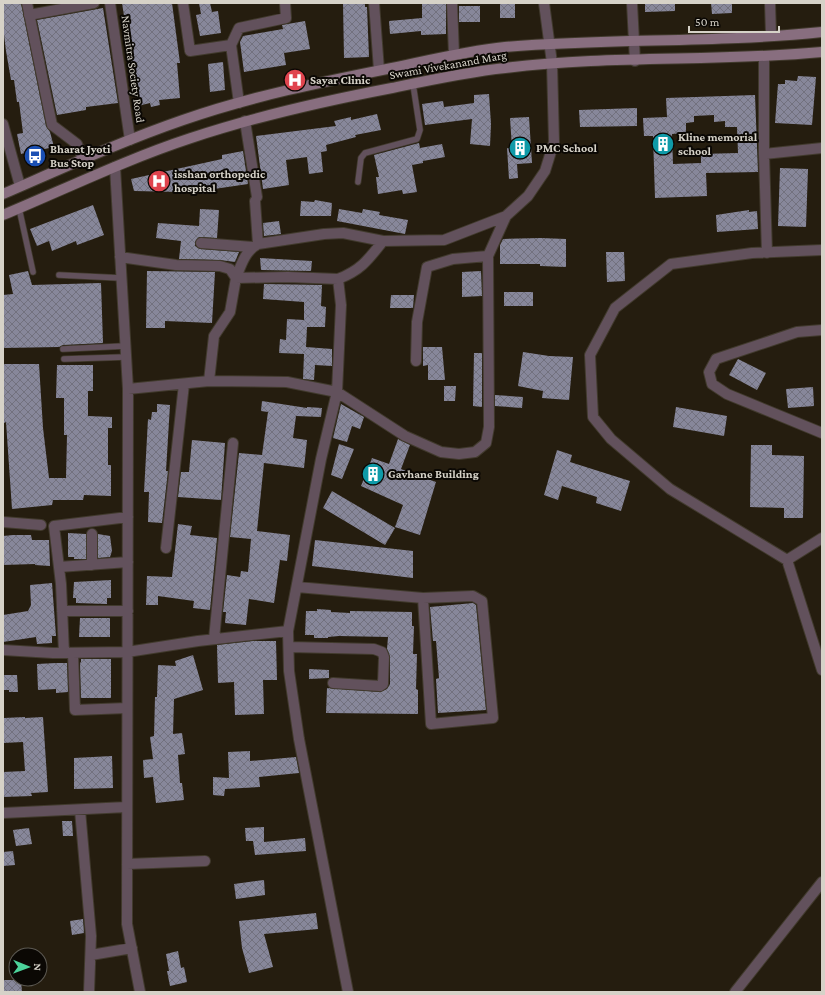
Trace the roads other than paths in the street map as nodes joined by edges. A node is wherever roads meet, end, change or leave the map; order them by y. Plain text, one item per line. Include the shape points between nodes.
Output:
1 (27, 3) edge
2 (94, 3) edge
3 (110, 3) edge
4 (183, 3) edge
5 (285, 3) edge
6 (374, 3) edge
7 (452, 3) edge
8 (544, 3) edge
9 (632, 3) edge
10 (770, 3) edge
11 (29, 15) junction
12 (822, 32) edge
13 (772, 35) junction
14 (634, 40) junction
15 (231, 44) junction
16 (549, 45) junction
17 (822, 52) edge
18 (454, 55) junction
19 (764, 56) junction
20 (635, 60) junction
21 (552, 64) junction
22 (379, 70) junction
23 (413, 84) junction
24 (239, 102) junction
25 (245, 122) junction
26 (3, 124) edge
27 (130, 140) junction
28 (822, 148) edge
29 (764, 154) junction
30 (83, 159) junction
31 (115, 167) junction
32 (358, 182) dead end
33 (20, 186) junction
34 (3, 194) edge
35 (19, 208) junction
36 (3, 215) edge
37 (506, 216) junction
38 (383, 241) junction
39 (201, 243) dead end
40 (256, 245) junction
41 (822, 250) edge
42 (768, 253) junction
43 (488, 256) junction
44 (120, 257) junction
45 (33, 272) dead end
46 (59, 275) dead end
47 (121, 278) junction
48 (236, 278) junction
49 (338, 279) junction
50 (822, 330) edge
51 (63, 349) dead end
52 (126, 351) junction
53 (64, 359) dead end
54 (416, 361) dead end
55 (209, 381) junction
56 (184, 384) junction
57 (128, 390) junction
58 (337, 392) junction
59 (822, 433) edge
60 (233, 443) dead end
61 (128, 517) junction
62 (3, 522) edge
63 (41, 525) dead end
64 (92, 534) dead end
65 (822, 538) edge
66 (166, 548) dead end
67 (787, 560) junction
68 (128, 562) junction
69 (92, 565) junction
70 (59, 567) junction
71 (297, 587) junction
72 (423, 598) junction
73 (62, 611) junction
74 (128, 611) junction
75 (288, 631) junction
76 (214, 639) junction
77 (289, 646) junction
78 (3, 650) edge
79 (128, 652) junction
80 (69, 653) junction
81 (822, 670) edge
82 (333, 683) dead end
83 (128, 708) junction
84 (127, 807) junction
85 (80, 810) junction
86 (3, 813) edge
87 (205, 861) dead end
88 (127, 864) junction
89 (822, 882) edge
90 (132, 948) junction
91 (91, 955) junction
92 (89, 992) edge
93 (140, 992) edge
94 (348, 992) edge
95 (735, 992) edge

1 - 11 street
2 - 11 street
3 - 27 street, Navmitra Society Road
4 - 15 street via 190,51
5 - 15 street via 286,18 239,28
6 - 22 street
7 - 18 street
8 - 16 street
9 - 14 street
10 - 13 street
11 - 30 street via 52,125 77,144
12 - 13 main road, Swami Vivekanand Marg
13 - 14 main road, Swami Vivekanand Marg
14 - 16 main road, Swami Vivekanand Marg
14 - 20 street
15 - 24 street
16 - 18 main road, Swami Vivekanand Marg
16 - 21 street
17 - 19 main road, Swami Vivekanand Marg
18 - 22 main road, Swami Vivekanand Marg
19 - 20 main road, Swami Vivekanand Marg
19 - 29 street
20 - 21 main road, Swami Vivekanand Marg
21 - 23 main road, Swami Vivekanand Marg via 505,67
21 - 37 street via 554,142 545,171 528,196
22 - 24 main road, Swami Vivekanand Marg via 307,84
23 - 25 main road, Swami Vivekanand Marg via 311,104
23 - 32 lane via 420,130 417,139 364,152
24 - 27 main road, Swami Vivekanand Marg
25 - 31 main road, Swami Vivekanand Marg via 189,139
25 - 40 street via 256,199
26 - 33 street
27 - 30 main road, Swami Vivekanand Marg
28 - 29 street
29 - 42 street
30 - 33 main road, Swami Vivekanand Marg
31 - 35 main road, Swami Vivekanand Marg
31 - 44 street
33 - 34 main road, Swami Vivekanand Marg
35 - 36 main road, Swami Vivekanand Marg
35 - 45 lane
37 - 38 street via 444,240
37 - 43 street
38 - 40 street via 343,233
38 - 49 street via 354,272
39 - 40 street
40 - 48 street via 242,261
41 - 42 street
42 - 67 street via 670,264 615,308 590,355 593,417 611,439 670,489
43 - 54 street via 453,259 427,267 417,322
43 - 58 street via 489,427 486,443 475,452 441,452 406,436
44 - 47 street
44 - 48 street via 176,265 220,266 230,269
46 - 47 lane
47 - 52 street
48 - 49 street
48 - 55 street via 230,312 214,336
49 - 58 street via 341,306
50 - 59 street via 797,332 716,359 709,372 712,384 727,394
51 - 52 lane
52 - 53 lane
52 - 57 street
55 - 56 street
55 - 58 street via 287,382
56 - 57 street
56 - 66 street
57 - 61 street
58 - 71 street via 321,459
60 - 76 street
61 - 68 street
61 - 70 street via 54,526
62 - 63 street
64 - 69 street
65 - 67 street
67 - 81 street
68 - 69 street
68 - 74 street
69 - 70 street
70 - 73 street
71 - 72 street
71 - 75 street
72 - 72 street via 473,596 482,601 493,718 431,724
73 - 74 street
73 - 80 street
74 - 79 street
75 - 76 street
75 - 77 street
76 - 79 street
77 - 82 street via 374,649 382,652 383,684 380,686
77 - 94 street via 289,670 299,739
78 - 80 street
79 - 80 street
79 - 83 street
80 - 83 street via 75,710
83 - 84 street
84 - 85 street
84 - 88 street
85 - 86 street
85 - 91 street
87 - 88 street
88 - 90 street via 127,924
89 - 95 street
90 - 91 street
90 - 93 street
91 - 92 street

